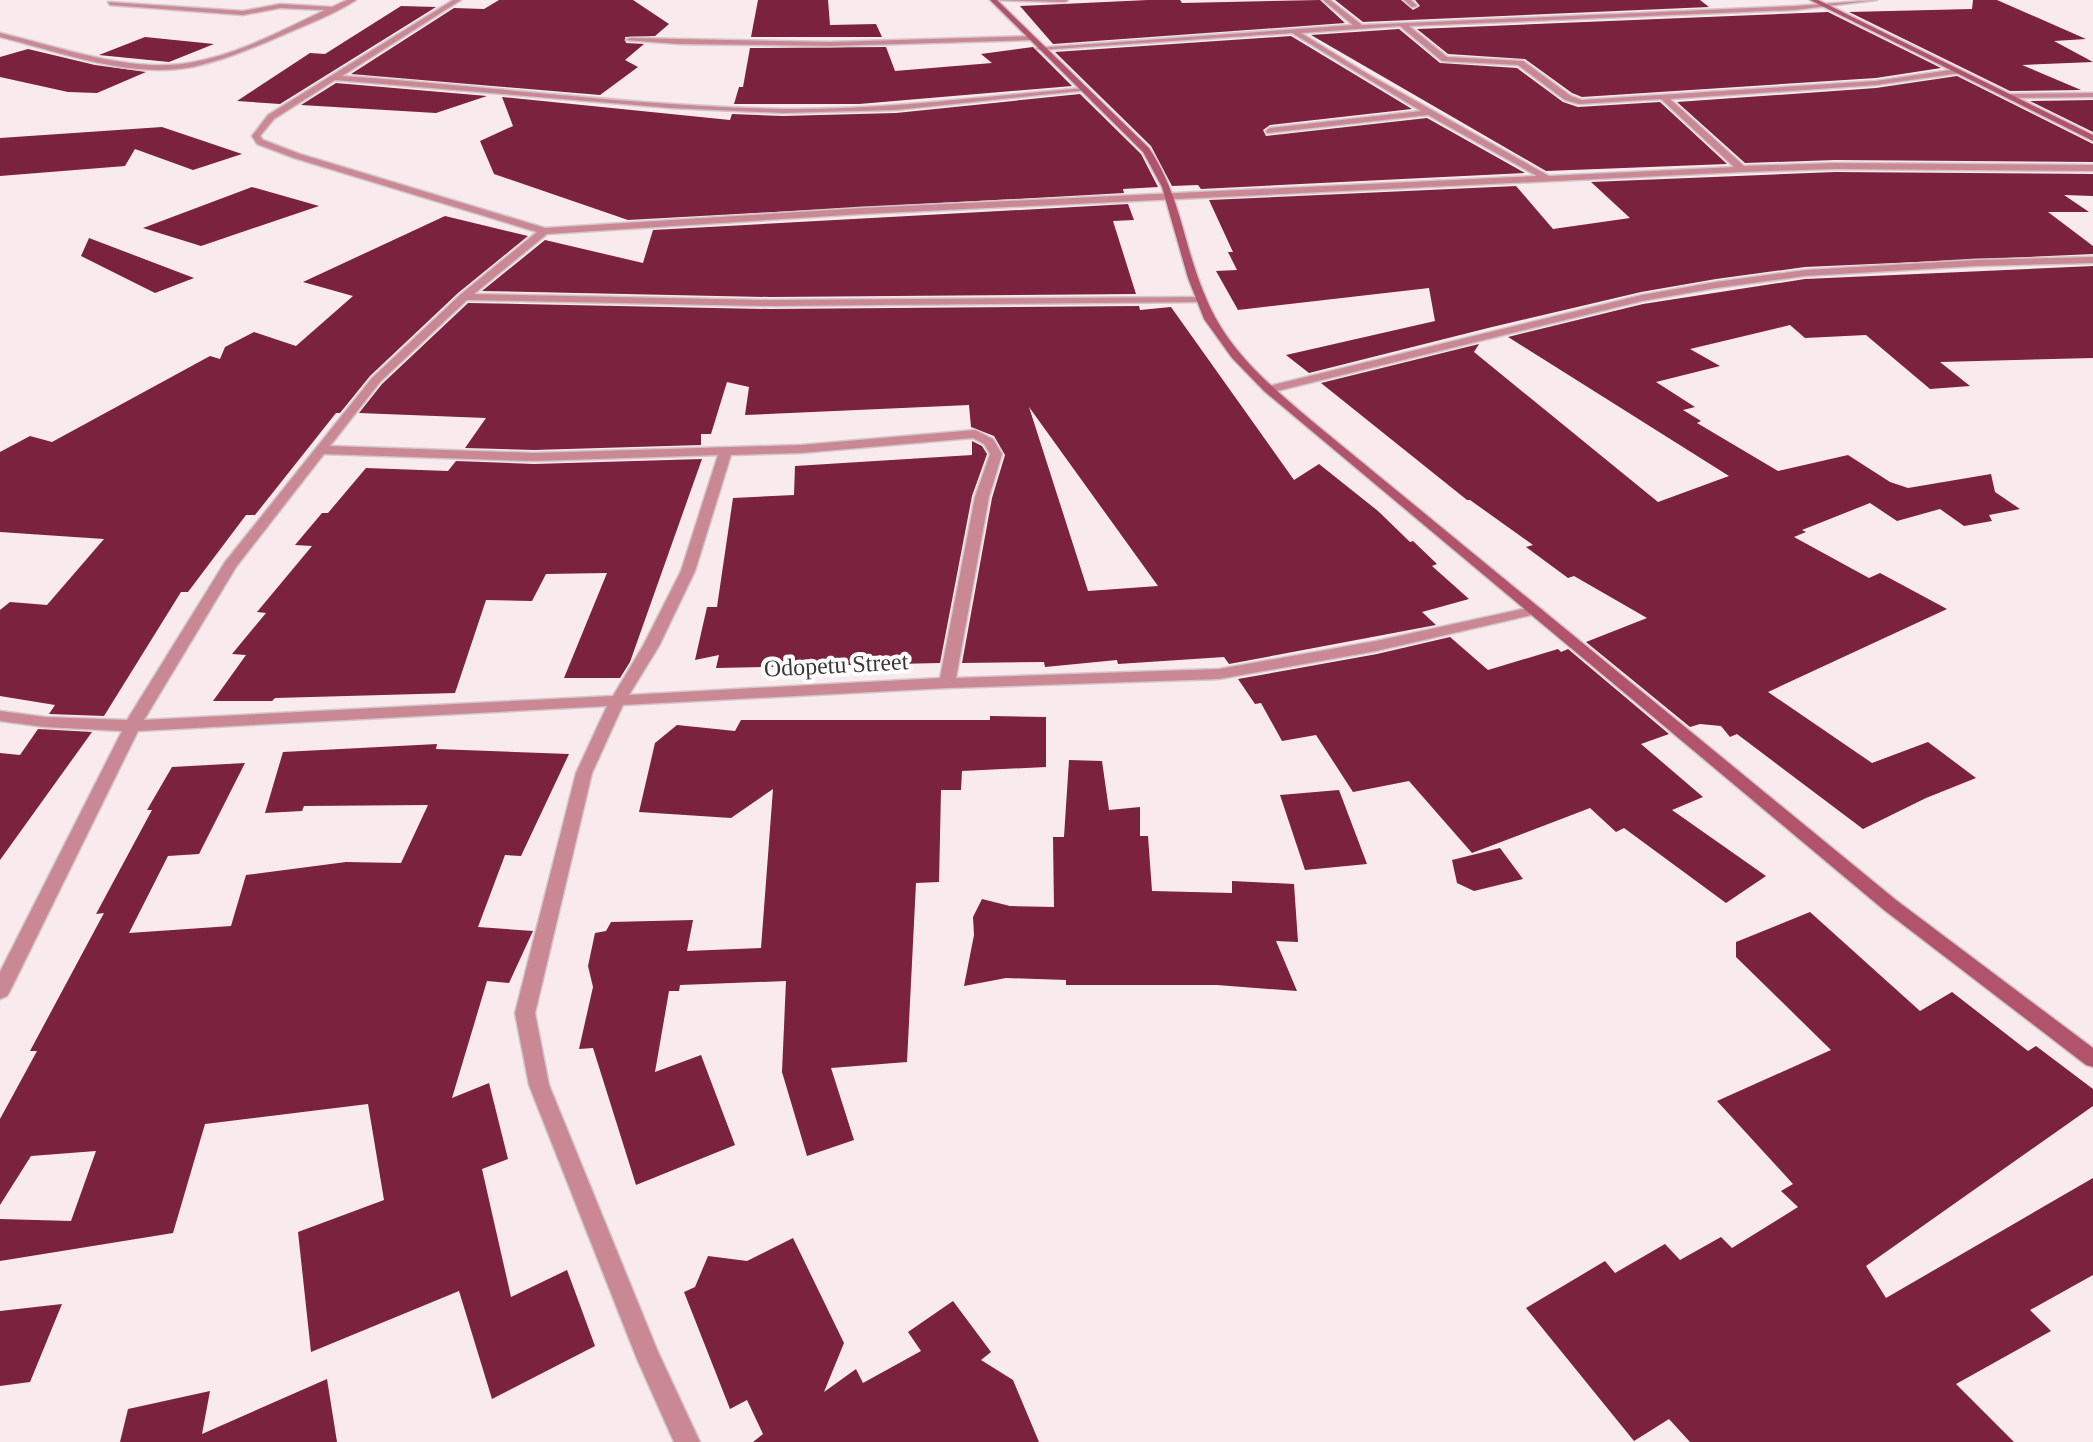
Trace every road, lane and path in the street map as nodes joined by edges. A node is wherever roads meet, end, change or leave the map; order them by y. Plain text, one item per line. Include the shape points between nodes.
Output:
1 (353, 0) edge
2 (458, 0) edge
3 (994, 0) edge
4 (1065, 0) edge
5 (1326, 0) edge
6 (1407, 0) edge
7 (1813, 0) edge
8 (1874, 0) edge
9 (110, 3) dead end
10 (1414, 6) dead end
11 (1826, 6) junction
12 (334, 8) junction
13 (1402, 24) junction
14 (1359, 26) junction
15 (1293, 31) junction
16 (0, 35) edge
17 (630, 40) dead end
18 (1036, 43) junction
19 (1957, 71) junction
20 (335, 78) junction
21 (1085, 90) junction
22 (1661, 95) junction
23 (2093, 95) edge
24 (2011, 96) junction
25 (1430, 112) junction
26 (1270, 131) dead end
27 (2093, 138) edge
28 (2093, 168) edge
29 (1742, 169) junction
30 (1546, 178) junction
31 (1173, 198) junction
32 (544, 231) junction
33 (2093, 260) edge
34 (464, 297) junction
35 (1200, 299) junction
36 (1269, 389) junction
37 (322, 450) junction
38 (726, 451) junction
39 (1536, 610) junction
40 (947, 683) junction
41 (617, 701) junction
42 (0, 716) edge
43 (132, 726) junction
44 (0, 991) edge
45 (2093, 1059) edge
46 (687, 1442) edge

1 - 12 street
2 - 20 street
3 - 4 street
3 - 18 street
5 - 14 street
6 - 10 street
7 - 11 street
8 - 11 street
9 - 12 street via 243,13 280,6
11 - 13 street
11 - 19 street
12 - 16 street via 215,59 168,67 122,63
13 - 14 street
13 - 22 street via 1445,59 1520,63 1574,101
14 - 15 street
15 - 18 street
15 - 25 street
17 - 18 street via 756,45
18 - 21 street
19 - 22 street via 1876,83
19 - 24 street
20 - 21 street via 786,111
20 - 32 street via 271,117 256,136 260,142
21 - 31 street via 1146,150
22 - 29 street
23 - 24 street
24 - 27 street
25 - 26 street
25 - 30 street
28 - 29 street
29 - 30 street
30 - 31 street
31 - 32 street via 847,211
31 - 35 street
32 - 34 street
33 - 36 street via 1805,273 1716,285 1642,298
34 - 35 street via 770,303
34 - 37 street via 376,380
35 - 36 street via 1235,358
36 - 39 street
37 - 38 street via 534,457
37 - 43 street via 230,565
38 - 40 street via 951,434 975,434 989,442 996,454 982,497
38 - 41 street via 688,571
39 - 40 street, Odopetu Street via 1219,674
39 - 45 street via 1890,905
40 - 41 street, Odopetu Street
41 - 43 street, Odopetu Street
41 - 46 street via 584,773 525,1013 539,1085
42 - 43 street, Odopetu Street
43 - 44 street

